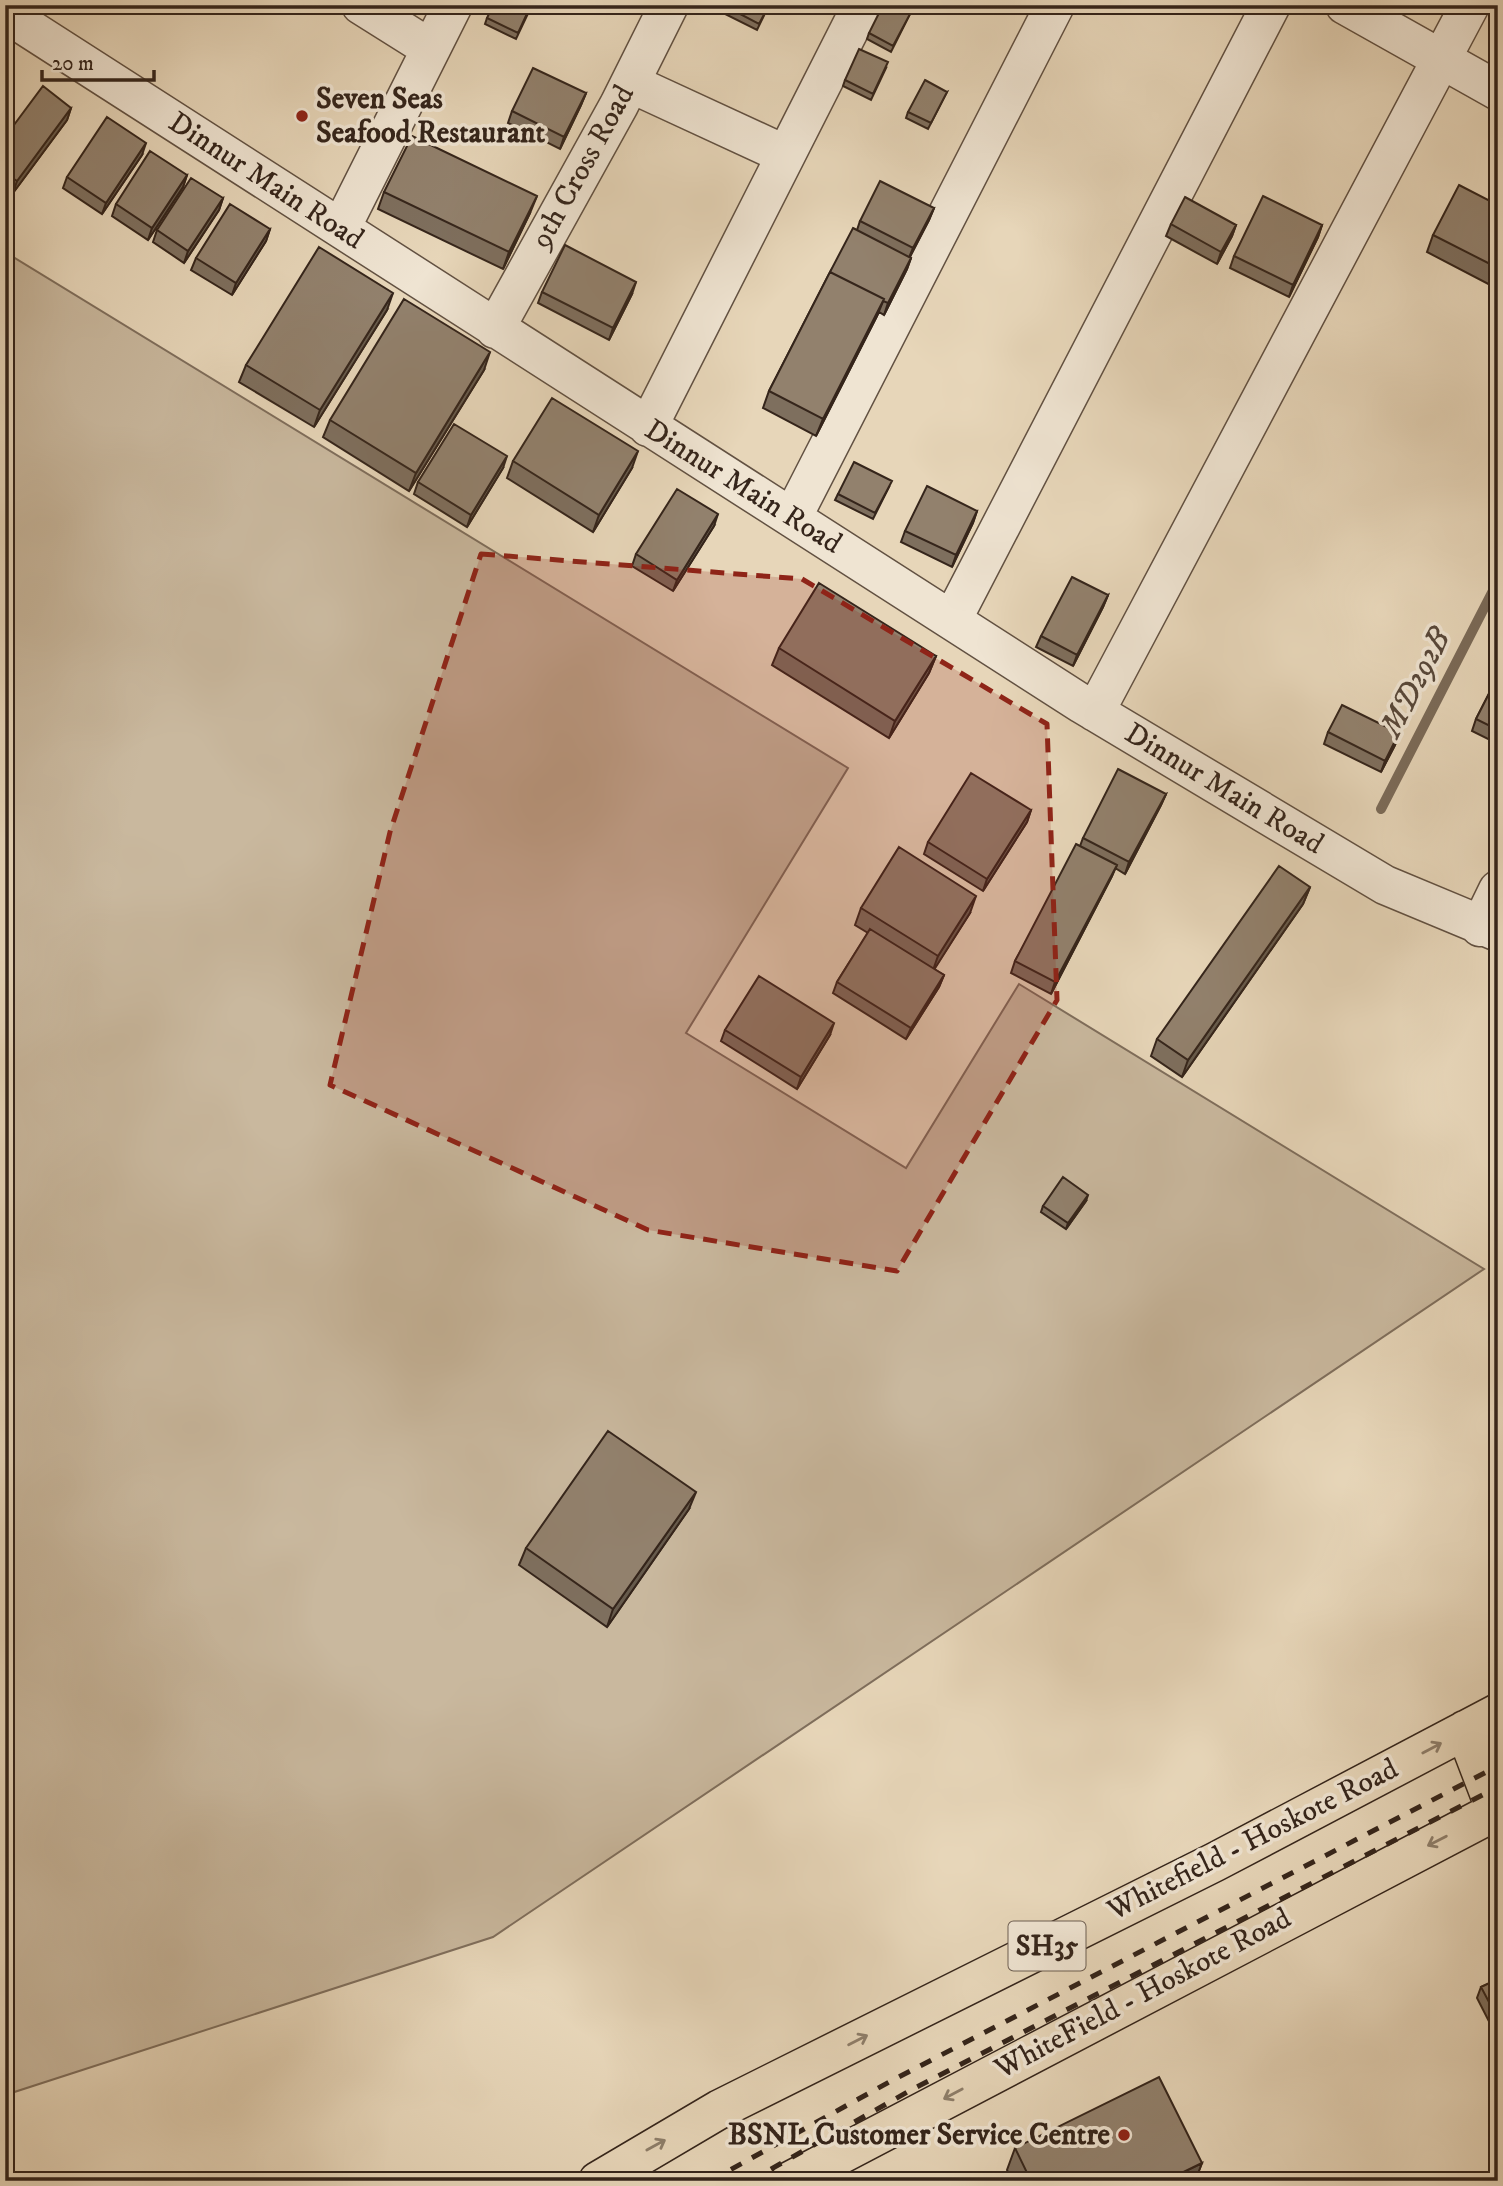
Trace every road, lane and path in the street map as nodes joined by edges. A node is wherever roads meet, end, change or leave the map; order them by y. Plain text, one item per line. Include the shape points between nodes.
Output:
1 (362, 5) edge
2 (453, 5) edge
3 (669, 5) edge
4 (862, 5) edge
5 (1055, 5) edge
6 (1271, 5) edge
7 (1345, 5) edge
8 (1470, 5) edge
9 (5, 13) edge
10 (431, 49) junction
11 (1441, 60) junction
12 (630, 83) junction
13 (1498, 91) edge
14 (786, 155) junction
15 (341, 229) junction
16 (495, 328) junction
17 (648, 427) junction
18 (792, 518) junction
19 (952, 620) junction
20 (1095, 712) junction
21 (1498, 890) edge
22 (1489, 930) edge
23 (1481, 1721) edge
24 (1497, 1811) edge
25 (598, 2181) edge
26 (790, 2181) edge

1 - 10 street
2 - 10 street
3 - 12 street, 9th Cross Road
4 - 14 street
5 - 18 street
6 - 19 street
7 - 11 street
8 - 11 street
9 - 15 street, Dinnur Main Road
10 - 15 street
11 - 13 street
11 - 20 street
12 - 14 street
12 - 16 street, 9th Cross Road
14 - 17 street
15 - 16 street, Dinnur Main Road
16 - 17 street, Dinnur Main Road
17 - 18 street, Dinnur Main Road
18 - 19 street, Dinnur Main Road
19 - 20 street, Dinnur Main Road
20 - 22 street, Dinnur Main Road via 1385,886
21 - 22 street
23 - 24 main road
25 -> 23 main road, Whitefield - Hoskote Road / SH35 via 720,2109 1215,1862
24 -> 26 main road, WhiteField - Hoskote Road

